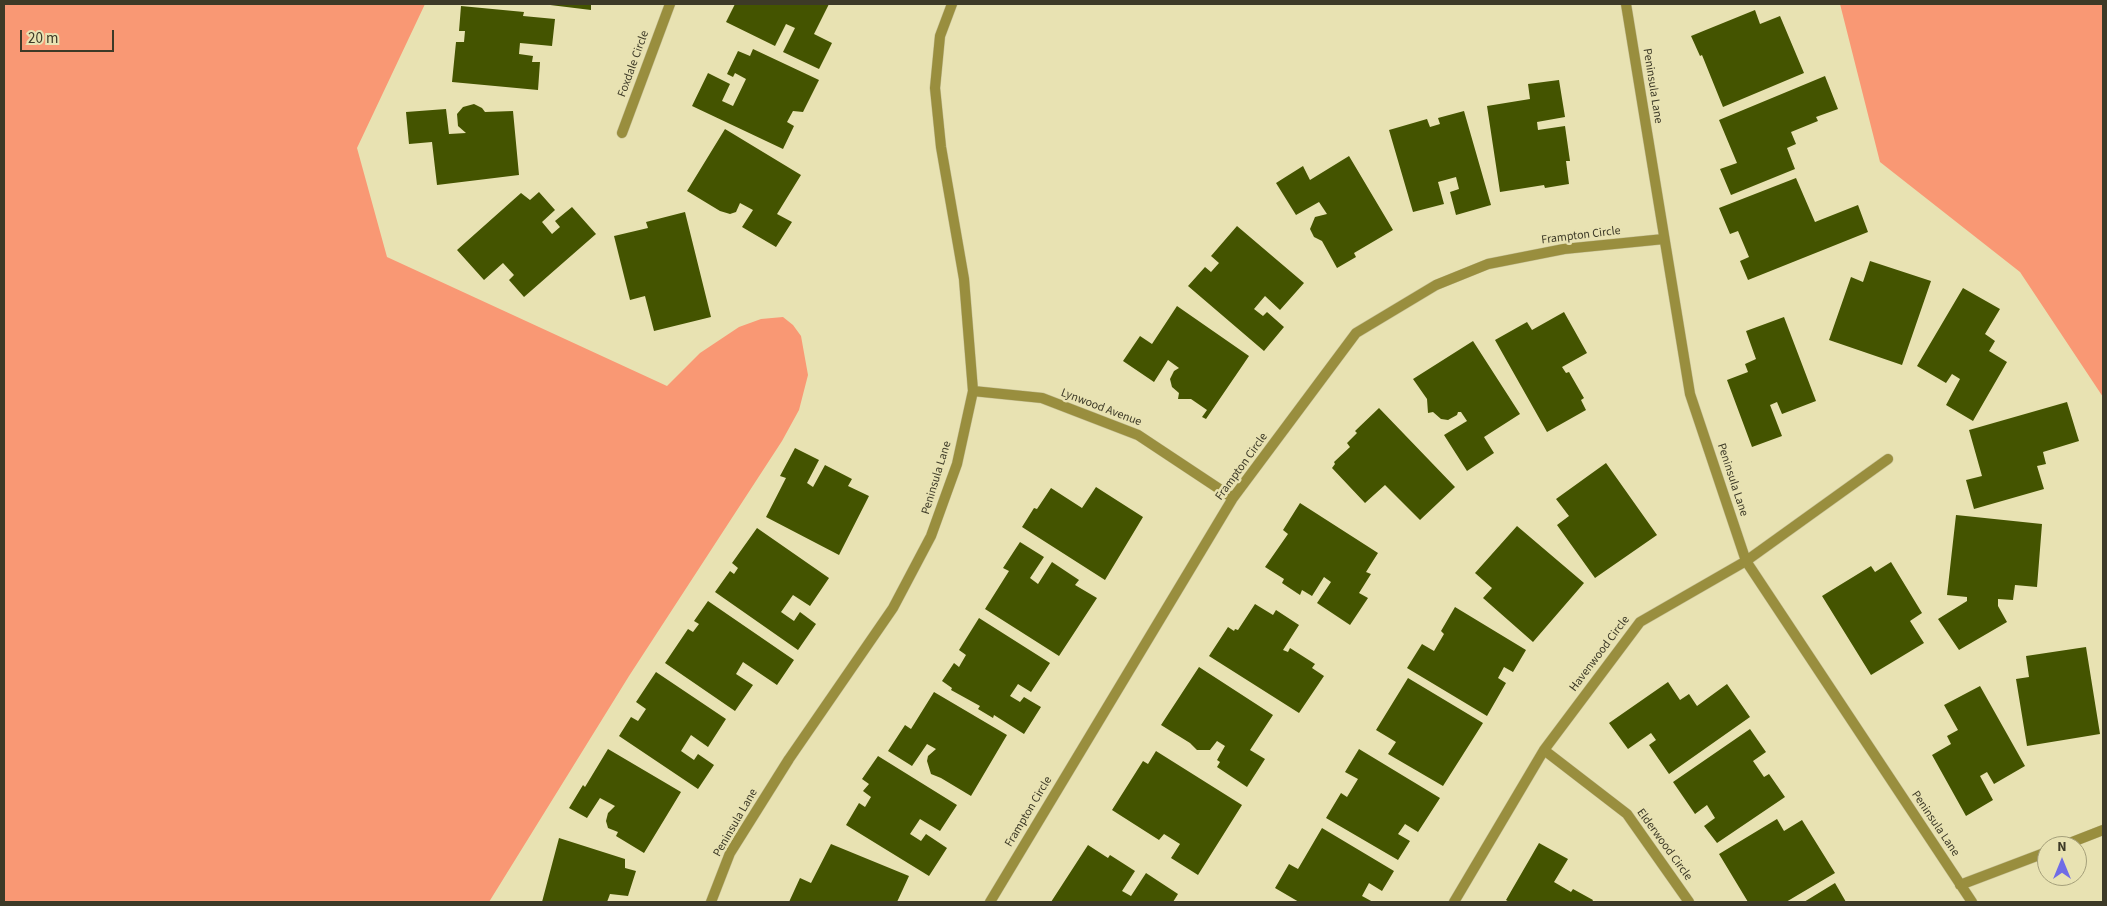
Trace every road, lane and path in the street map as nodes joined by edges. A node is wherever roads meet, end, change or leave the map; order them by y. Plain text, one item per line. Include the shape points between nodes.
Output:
1 (670, 4) edge
2 (952, 4) edge
3 (1626, 4) edge
4 (622, 133) dead end
5 (1664, 239) junction
6 (973, 390) junction
7 (1888, 459) dead end
8 (1233, 498) junction
9 (1746, 561) junction
10 (1544, 750) junction
11 (2103, 830) edge
12 (2087, 836) edge
13 (2037, 856) edge
14 (1960, 885) junction
15 (711, 902) edge
16 (990, 902) edge
17 (1454, 902) edge
18 (1689, 902) edge
19 (1972, 902) edge

1 - 4 street, Foxdale Circle
2 - 6 street, Peninsula Lane via 940,36 935,88 941,147 964,280
3 - 5 street, Peninsula Lane
5 - 8 street, Frampton Circle via 1554,251 1488,264 1436,285 1356,334
5 - 9 street, Peninsula Lane via 1690,394
6 - 8 street, Lynwood Avenue via 1042,398 1138,435
6 - 15 street, Peninsula Lane via 957,464 931,536 893,608 789,759 730,853
7 - 9 street, Havenwood Circle
8 - 16 street, Frampton Circle
9 - 10 street, Havenwood Circle via 1640,622
9 - 14 street, Peninsula Lane
10 - 17 street, Havenwood Circle
10 - 18 street, Elderwood Circle via 1627,814
11 - 12 street
13 - 14 street
14 - 19 street, Peninsula Lane

